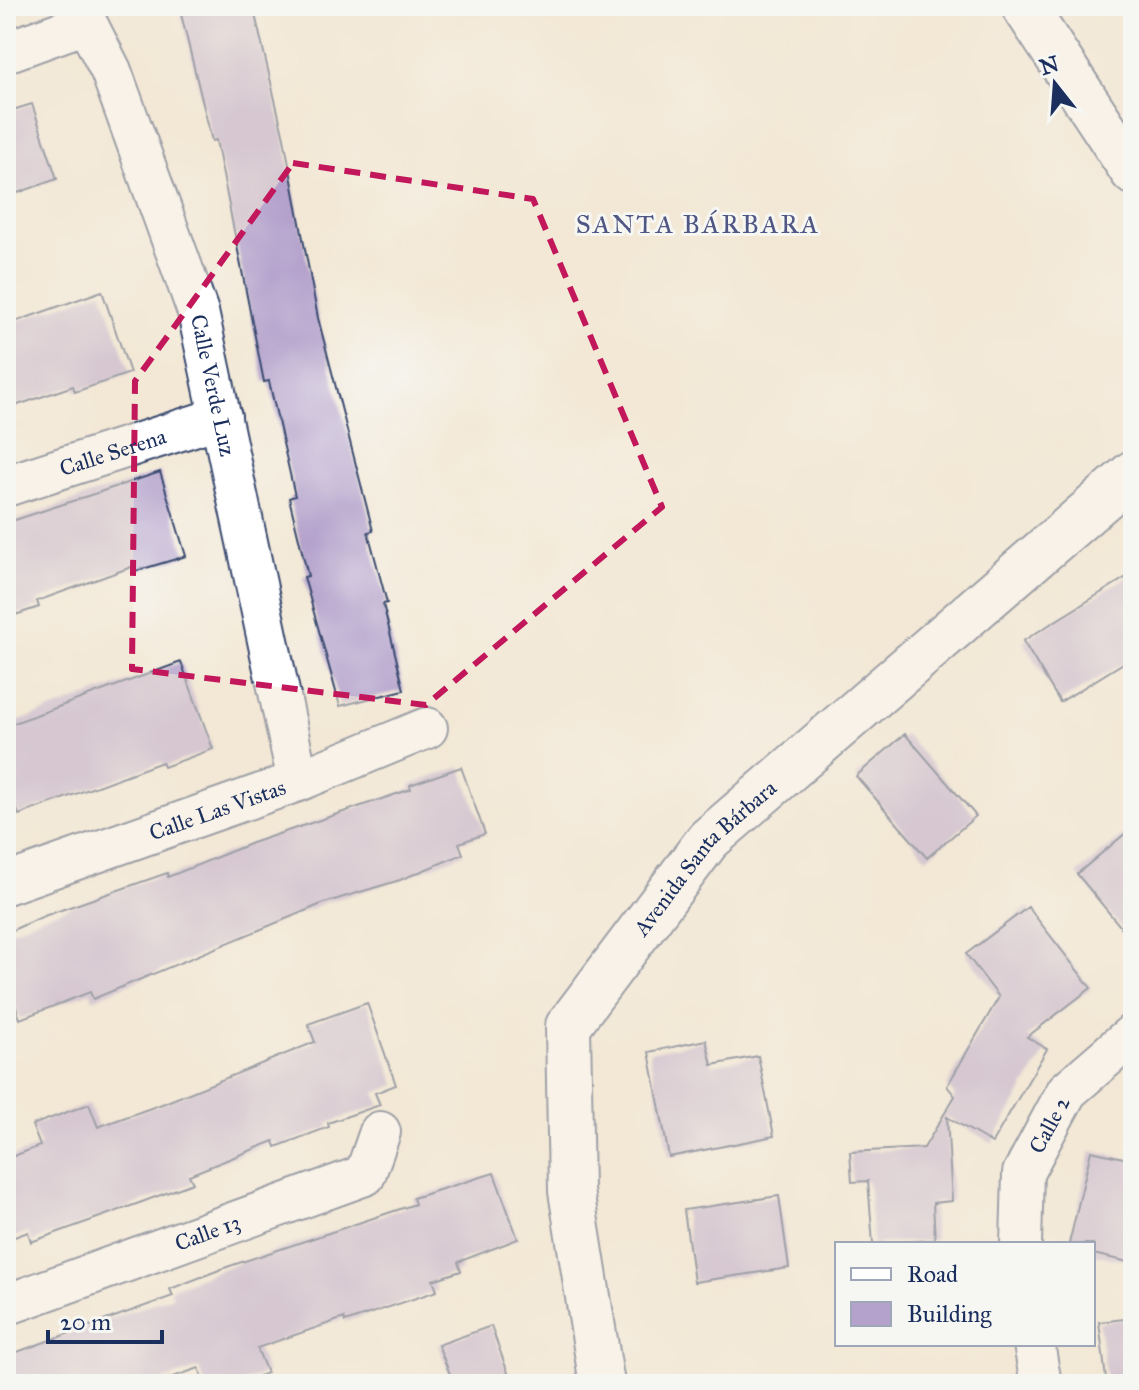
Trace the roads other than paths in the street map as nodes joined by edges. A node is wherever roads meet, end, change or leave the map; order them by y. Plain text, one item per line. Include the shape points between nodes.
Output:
1 (1024, 6) edge
2 (82, 14) edge
3 (6, 52) edge
4 (1133, 172) edge
5 (221, 417) junction
6 (1133, 473) edge
7 (6, 486) edge
8 (427, 728) dead end
9 (298, 781) junction
10 (6, 884) edge
11 (1133, 1034) edge
12 (380, 1132) dead end
13 (1021, 1242) edge
14 (6, 1305) edge
15 (1034, 1346) edge
16 (602, 1384) edge
17 (1041, 1384) edge

1 - 4 street
2 - 3 street
2 - 5 street, Calle Verde Luz via 111,71 198,312
5 - 7 street, Calle Serena
5 - 9 street, Calle Verde Luz
6 - 16 street, Avenida Santa Bárbara via 708,840 568,1026 571,1191
8 - 9 street, Calle Las Vistas
9 - 10 street, Calle Las Vistas
11 - 13 street, Calle 2 via 1067,1091 1023,1173
12 - 14 street, Calle 13 via 365,1175
15 - 17 street

